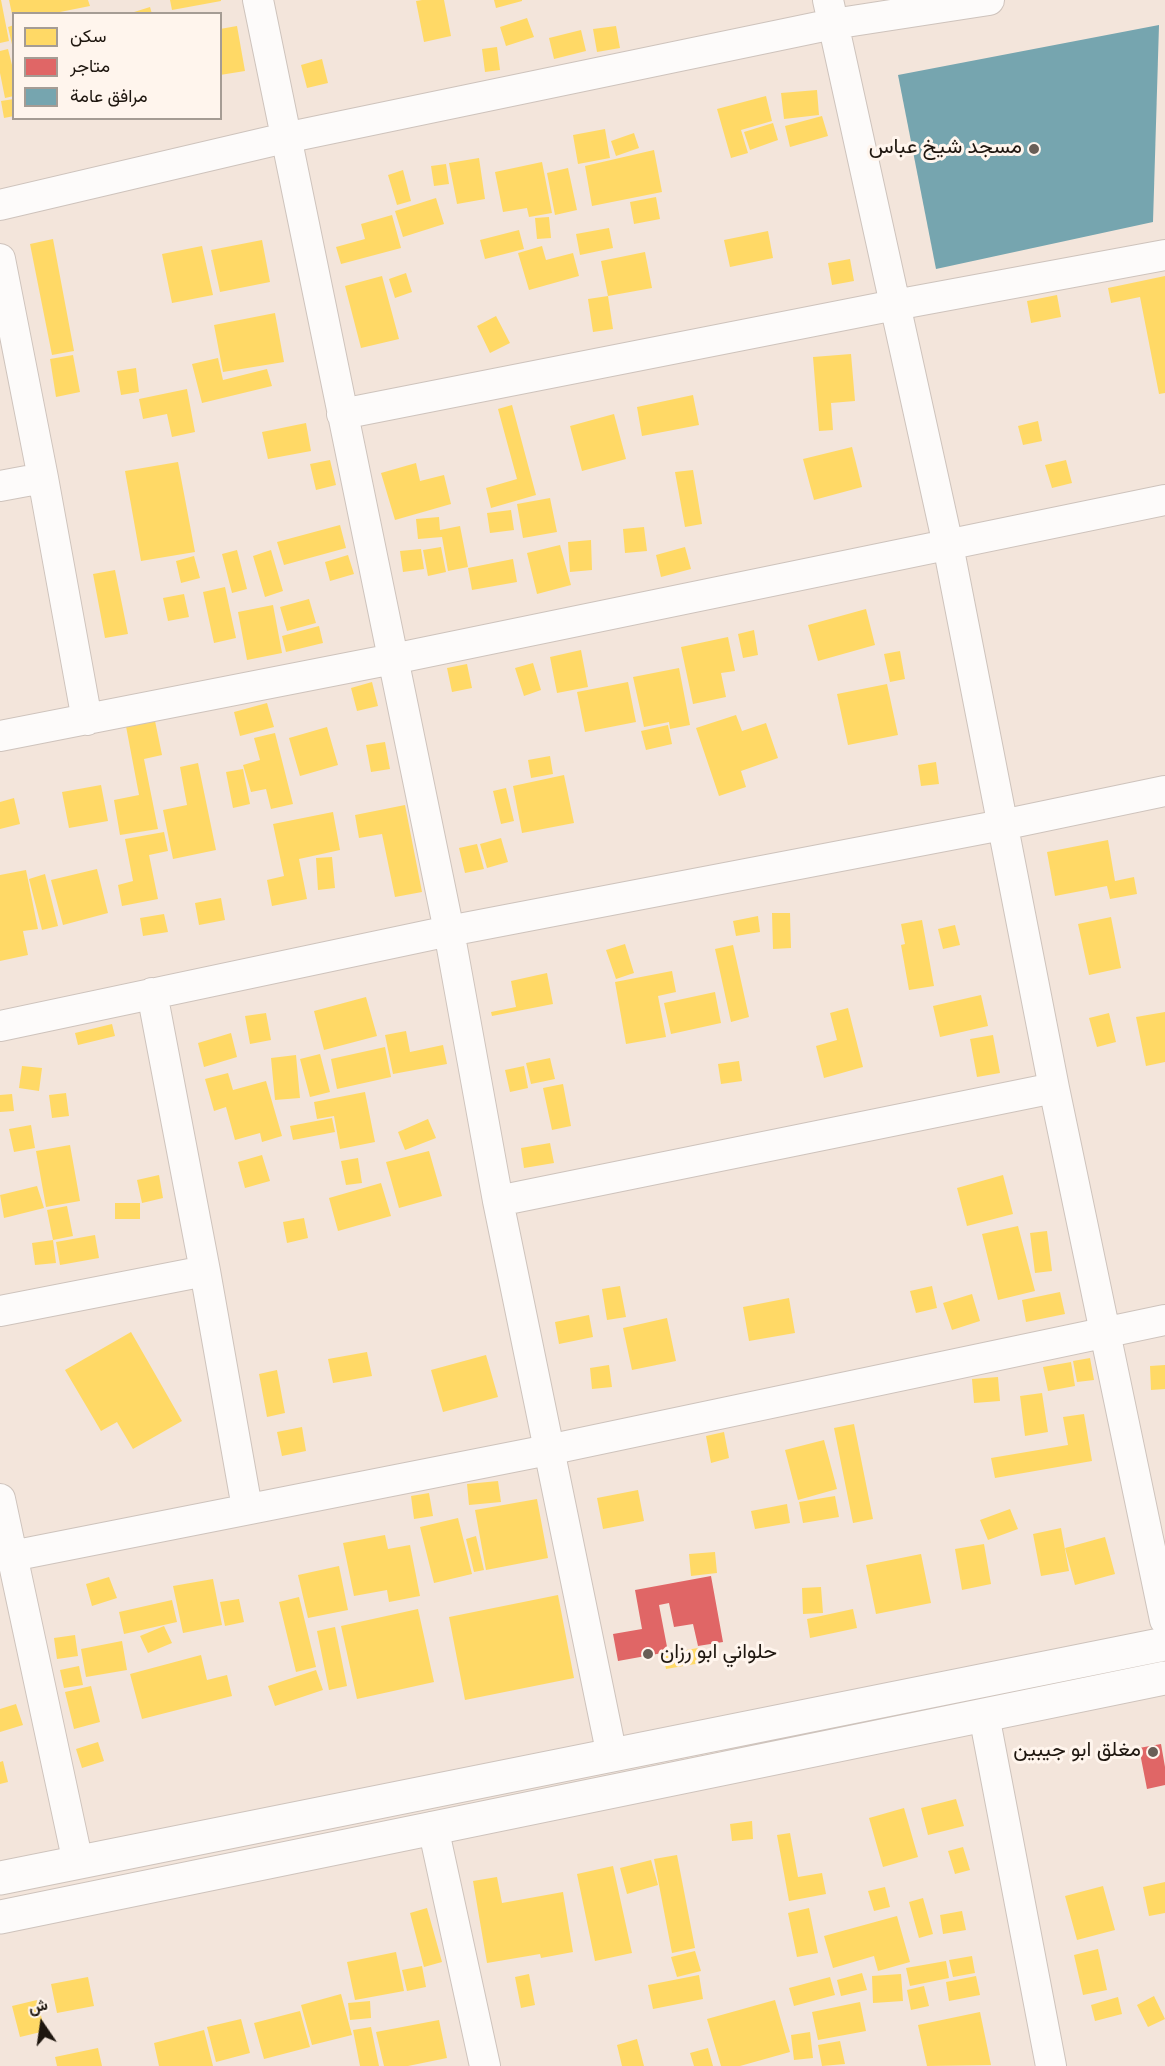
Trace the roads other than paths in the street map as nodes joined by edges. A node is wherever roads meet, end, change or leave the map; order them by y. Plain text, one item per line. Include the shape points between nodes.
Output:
1 (258, 0) edge
2 (989, 0) edge
3 (830, 12) edge
4 (285, 138) junction
5 (0, 205) edge
6 (1165, 255) edge
7 (0, 259) edge
8 (895, 305) junction
9 (342, 414) junction
10 (43, 478) junction
11 (0, 486) edge
12 (1165, 500) edge
13 (948, 544) junction
14 (393, 658) junction
15 (87, 720) junction
16 (0, 736) edge
17 (1165, 791) edge
18 (1002, 825) junction
19 (449, 931) junction
20 (152, 993) junction
21 (0, 1026) edge
22 (1054, 1088) junction
23 (498, 1201) junction
24 (205, 1271) junction
25 (0, 1311) edge
26 (1165, 1320) edge
27 (1105, 1331) junction
28 (548, 1450) junction
29 (0, 1499) edge
30 (247, 1508) junction
31 (12, 1556) junction
32 (1165, 1620) edge
33 (1165, 1644) edge
34 (1165, 1678) edge
35 (984, 1715) junction
36 (612, 1756) junction
37 (433, 1827) junction
38 (78, 1863) junction
39 (0, 1878) edge
40 (0, 1917) edge
41 (485, 2066) edge
42 (1051, 2066) edge

1 - 4 street
2 - 3 street
3 - 4 street
3 - 8 street
4 - 5 street
4 - 9 street
6 - 8 street
7 - 10 street
8 - 9 street
8 - 13 street
9 - 14 street
10 - 11 street
10 - 15 street
12 - 13 street
13 - 14 street
13 - 18 street
14 - 15 street
14 - 19 street
15 - 16 street
17 - 18 street
18 - 19 street
18 - 22 street
19 - 20 street
19 - 23 street
20 - 21 street
20 - 24 street
22 - 23 street
22 - 27 street
23 - 28 street
24 - 25 street
24 - 30 street
26 - 27 street
27 - 28 street
27 - 32 street
28 - 30 street
28 - 36 street
29 - 31 street
30 - 31 street
31 - 38 street
33 - 36 main road
34 - 35 main road
35 - 37 main road
35 - 42 street
36 - 38 main road
37 - 40 main road
37 - 41 street
38 - 39 main road

